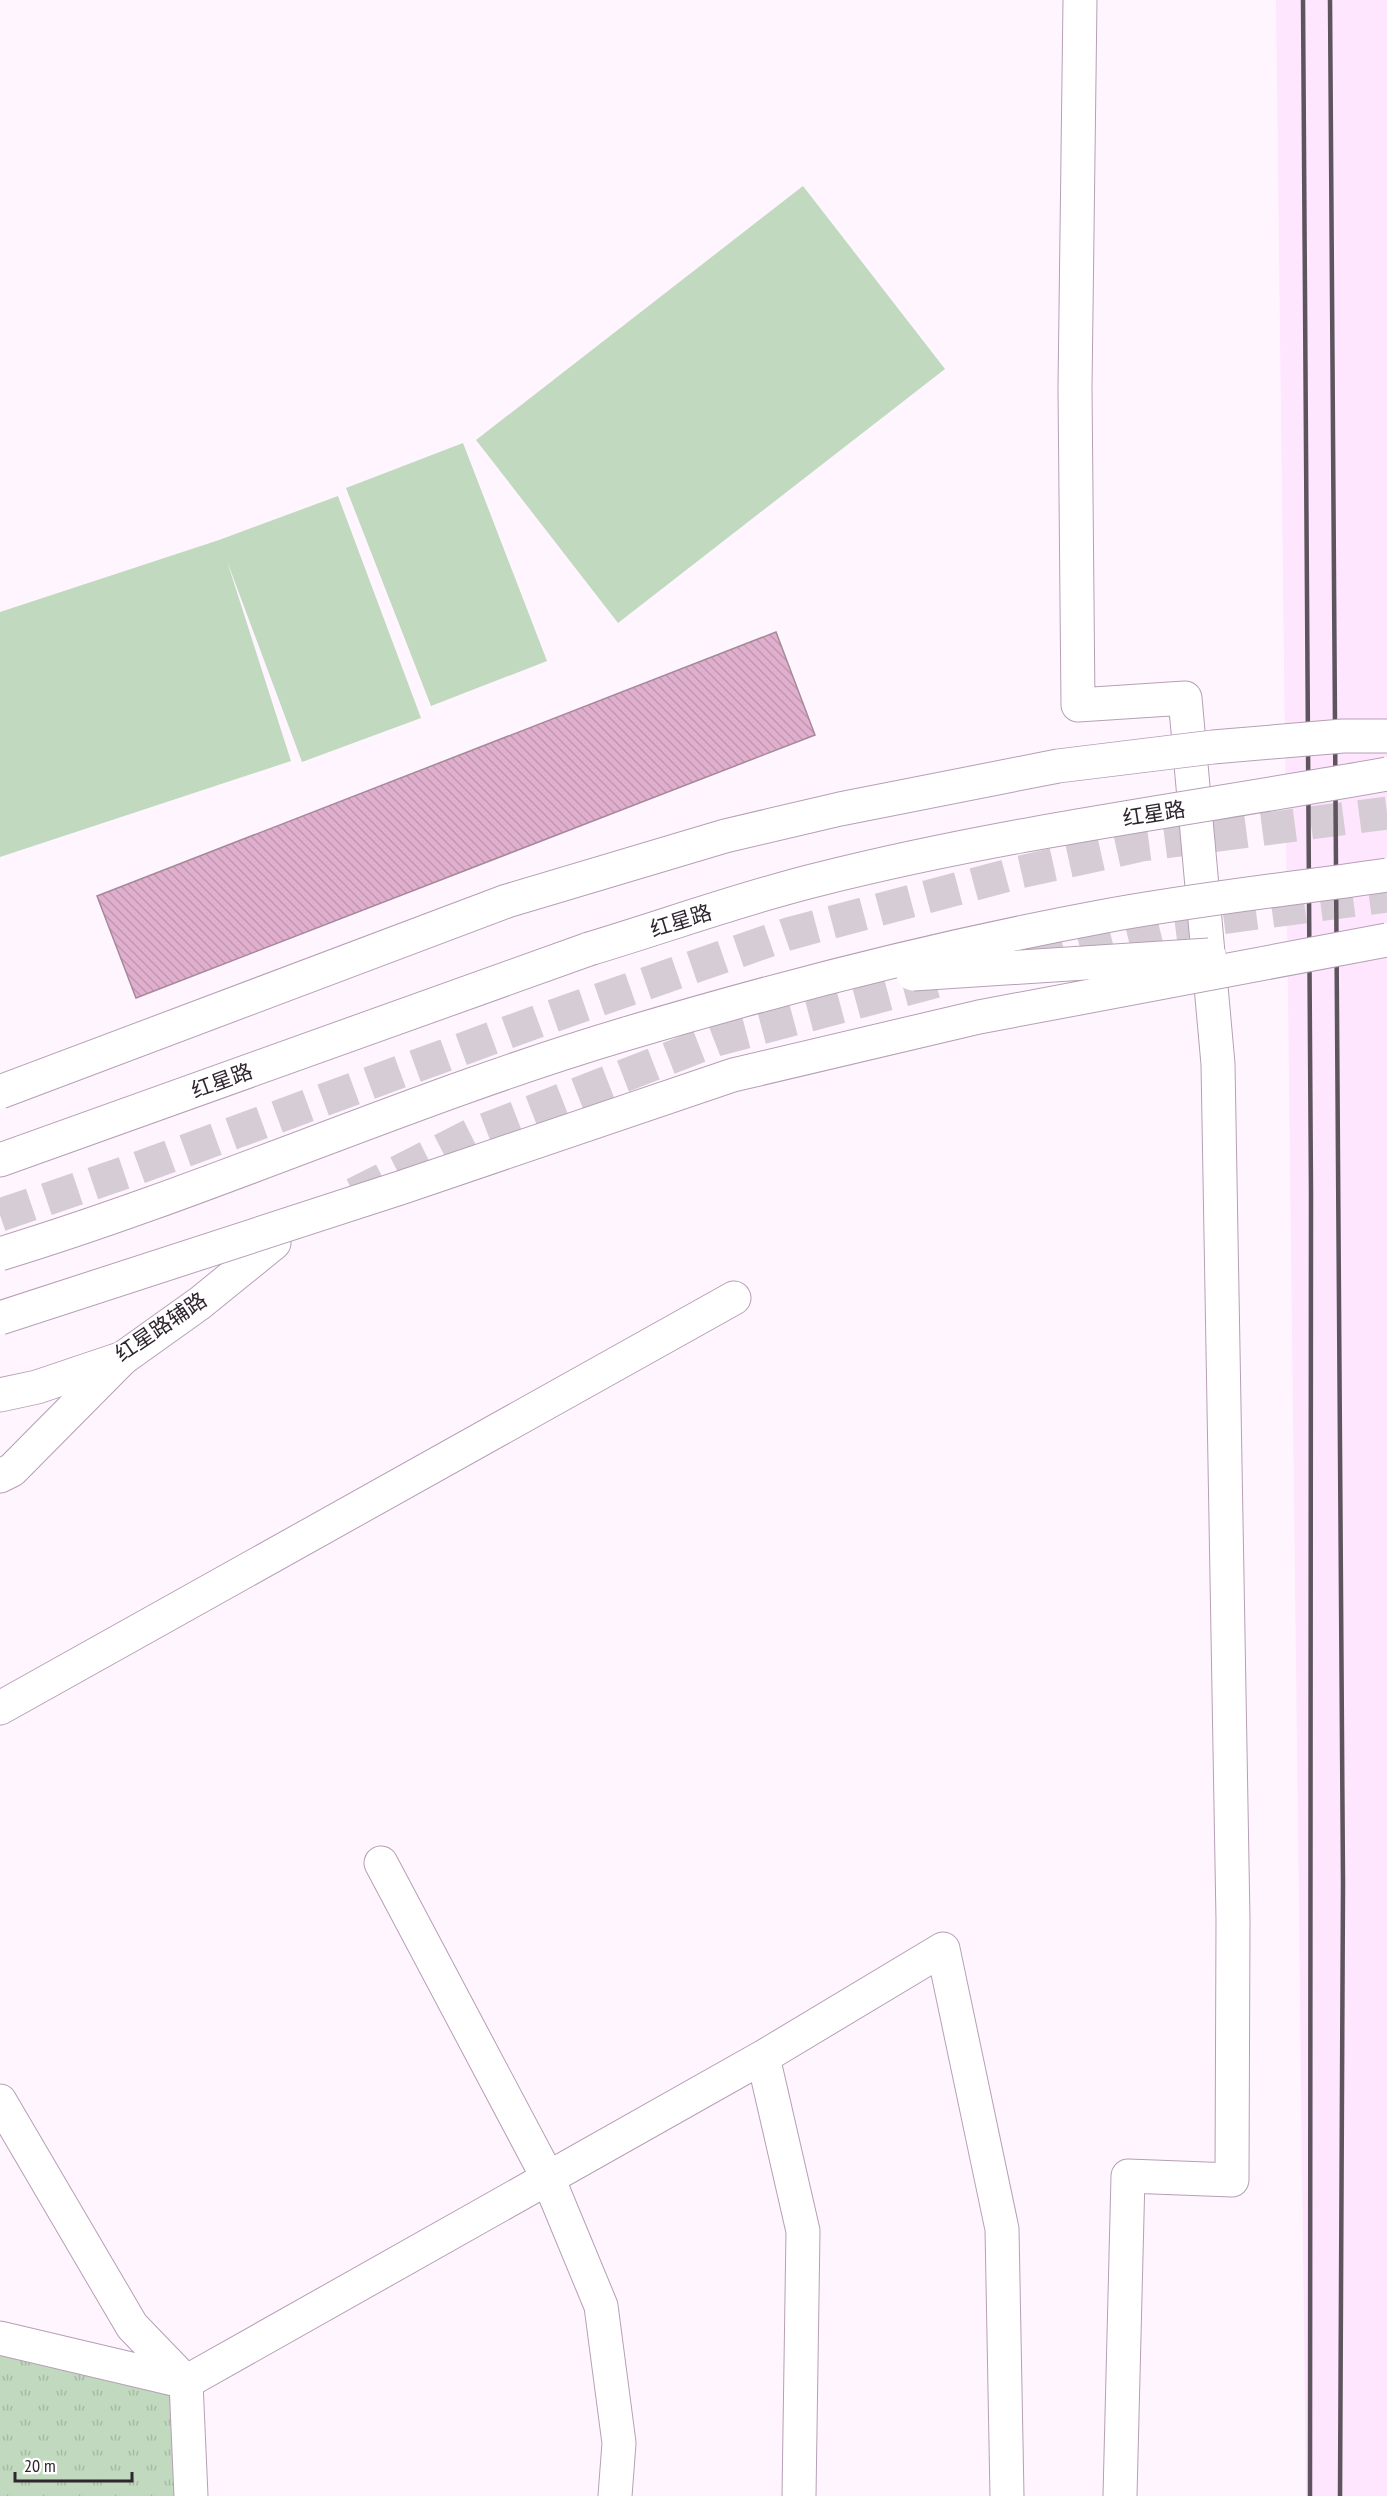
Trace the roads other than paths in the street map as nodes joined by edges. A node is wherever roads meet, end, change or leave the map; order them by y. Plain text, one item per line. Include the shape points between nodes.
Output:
1 (1080, 0) edge
2 (1387, 736) edge
3 (1387, 774) edge
4 (1387, 875) edge
5 (1387, 940) edge
6 (1349, 946) junction
7 (818, 980) junction
8 (0, 1092) edge
9 (0, 1160) edge
10 (274, 1243) dead end
11 (0, 1254) edge
12 (734, 1298) dead end
13 (0, 1318) edge
14 (123, 1358) junction
15 (0, 1395) edge
16 (0, 1476) edge
17 (0, 1708) edge
18 (381, 1863) dead end
19 (763, 2056) junction
20 (0, 2101) edge
21 (548, 2178) junction
22 (0, 2338) edge
23 (186, 2382) junction
24 (191, 2496) edge
25 (615, 2496) edge
26 (799, 2496) edge
27 (1007, 2496) edge
28 (1120, 2496) edge

1 - 28 street via 1075,388 1078,705 1185,698 1218,1064 1233,1920 1232,2180 1128,2176
2 - 8 street, bridge via 1213,747 1058,766 725,836 507,901
3 - 9 street, 红星路, bridge via 1030,833 819,879 589,949
4 - 7 street, bridge via 1102,916
5 - 6 street, bridge
6 - 7 street, bridge
6 - 13 street, bridge via 980,1017 734,1075
7 - 11 street, bridge via 620,1036 494,1077 78,1230
10 - 14 street, 红星路辅路
12 - 17 street
14 - 15 street, 红星路辅路
14 - 16 street via 12,1470
18 - 21 street
19 - 21 street
19 - 26 street via 803,2231
19 - 27 street via 943,1949 1002,2229
20 - 23 street via 132,2326
21 - 23 street
21 - 25 street via 602,2306 619,2443
22 - 23 street
23 - 24 street

